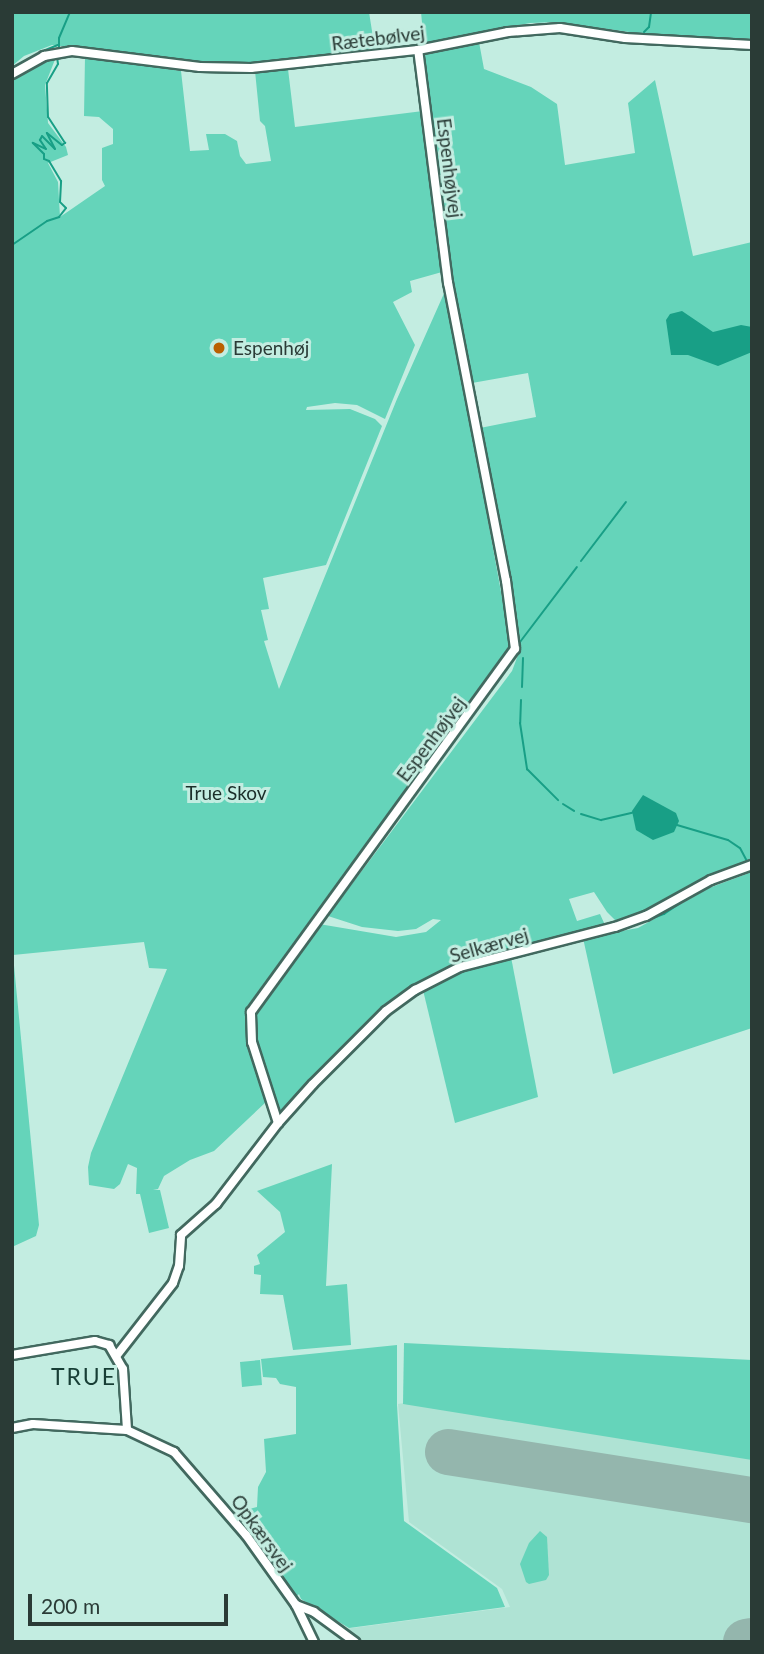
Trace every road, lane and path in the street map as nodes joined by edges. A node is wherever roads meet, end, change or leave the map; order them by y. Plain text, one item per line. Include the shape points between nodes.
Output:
1 (752, 45) edge
2 (418, 50) junction
3 (12, 74) edge
4 (752, 865) edge
5 (278, 1123) junction
6 (12, 1355) edge
7 (117, 1355) junction
8 (12, 1428) edge
9 (127, 1430) junction
10 (296, 1605) junction
11 (314, 1642) edge
12 (355, 1642) edge

1 - 2 street, Rætebølvej via 625,38 560,28 509,32
2 - 3 street, Rætebølvej via 230,69 72,51 44,56
2 - 5 street, Espenhøjvej via 448,283 515,649 251,1012 252,1042
4 - 5 street, Selkærvej via 710,880 628,923 483,959 444,974 415,990 358,1037
5 - 7 street via 216,1204 181,1235 173,1283
6 - 7 street via 103,1341
7 - 9 street via 123,1369
8 - 9 street via 33,1424
9 - 10 street, Opkærsvej via 174,1452 219,1500
10 - 11 street, Opkærsvej
10 - 12 street via 314,1612

